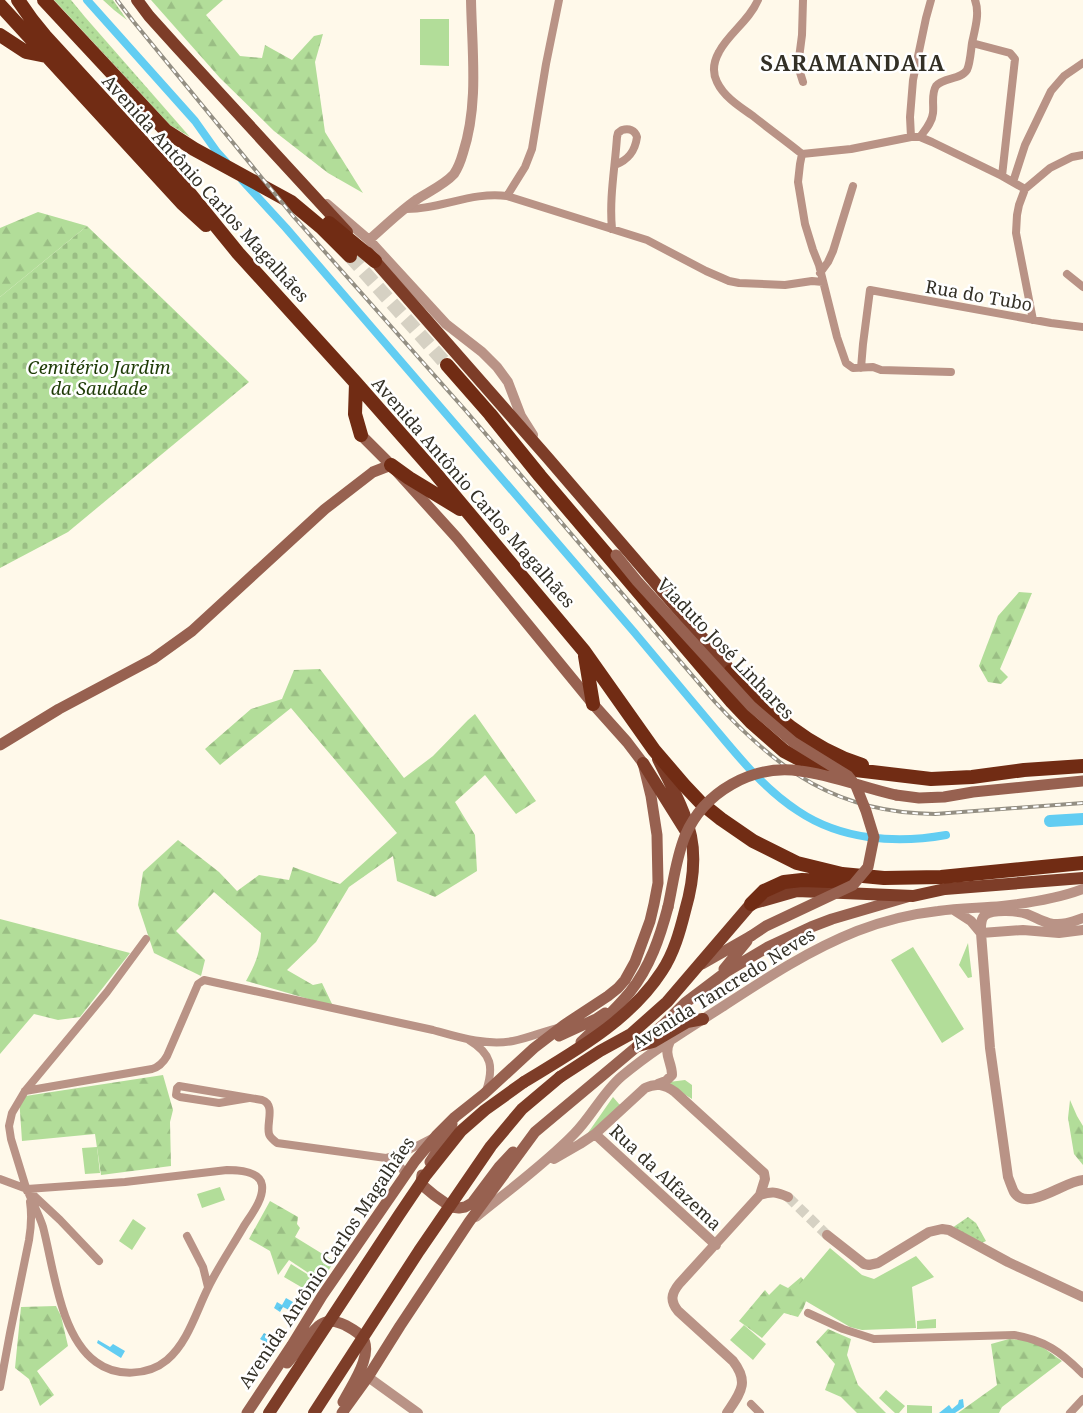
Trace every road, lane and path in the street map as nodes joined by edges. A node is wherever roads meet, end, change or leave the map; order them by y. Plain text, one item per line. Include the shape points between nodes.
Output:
1 (4, 0) edge
2 (18, 0) edge
3 (44, 0) edge
4 (56, 0) edge
5 (137, 0) edge
6 (471, 0) edge
7 (559, 0) edge
8 (758, 0) edge
9 (803, 0) edge
10 (931, 0) edge
11 (975, 0) edge
12 (0, 5) edge
13 (0, 17) edge
14 (0, 35) edge
15 (77, 36) junction
16 (972, 43) junction
17 (41, 51) junction
18 (1083, 63) edge
19 (803, 82) dead end
20 (915, 137) junction
21 (802, 154) junction
22 (1083, 155) edge
23 (615, 166) junction
24 (1002, 176) junction
25 (300, 181) junction
26 (1014, 182) junction
27 (853, 186) dead end
28 (1024, 188) junction
29 (507, 196) junction
30 (286, 199) junction
31 (404, 209) junction
32 (612, 229) junction
33 (369, 240) junction
34 (238, 253) junction
35 (350, 256) tunnel mouth
36 (375, 261) junction
37 (821, 272) junction
38 (1067, 274) dead end
39 (812, 282) junction
40 (823, 282) junction
41 (1083, 287) edge
42 (1033, 320) junction
43 (1083, 327) edge
44 (447, 365) tunnel mouth
45 (861, 368) junction
46 (951, 372) dead end
47 (356, 383) junction
48 (361, 435) joint
49 (380, 454) junction
50 (547, 456) junction
51 (391, 464) junction
52 (373, 472) junction
53 (475, 520) junction
54 (615, 536) junction
55 (597, 543) junction
56 (616, 555) junction
57 (584, 650) junction
58 (731, 671) joint
59 (593, 704) junction
60 (0, 745) edge
61 (654, 750) junction
62 (643, 762) junction
63 (1083, 766) edge
64 (904, 776) junction
65 (1083, 781) edge
66 (691, 836) junction
67 (1083, 863) edge
68 (868, 877) junction
69 (1083, 878) edge
70 (1083, 889) edge
71 (914, 896) junction
72 (751, 904) junction
73 (952, 909) junction
74 (1083, 918) edge
75 (1083, 930) edge
76 (981, 933) junction
77 (751, 936) junction
78 (146, 939) dead end
79 (698, 966) junction
80 (716, 979) junction
81 (619, 1004) junction
82 (703, 1019) junction
83 (564, 1025) junction
84 (467, 1039) junction
85 (670, 1040) junction
86 (638, 1046) junction
87 (534, 1048) junction
88 (571, 1053) junction
89 (658, 1084) junction
90 (24, 1090) junction
91 (484, 1094) junction
92 (249, 1098) junction
93 (455, 1118) junction
94 (0, 1126) edge
95 (9, 1126) junction
96 (535, 1132) junction
97 (595, 1134) junction
98 (436, 1136) junction
99 (386, 1158) junction
100 (533, 1170) junction
101 (405, 1176) junction
102 (0, 1179) edge
103 (1083, 1180) edge
104 (27, 1189) junction
105 (760, 1195) junction
106 (788, 1197) tunnel mouth
107 (469, 1222) junction
108 (826, 1235) tunnel mouth
109 (187, 1236) dead end
110 (716, 1245) junction
111 (99, 1261) dead end
112 (208, 1287) junction
113 (1083, 1297) edge
114 (808, 1313) dead end
115 (274, 1373) junction
116 (1083, 1374) edge
117 (368, 1377) junction
118 (0, 1387) edge
119 (1083, 1399) edge
120 (751, 1404) dead end
121 (247, 1413) edge
122 (269, 1413) edge
123 (314, 1413) edge
124 (341, 1413) edge
125 (418, 1413) edge
126 (727, 1413) edge
127 (760, 1413) edge
128 (1070, 1413) edge

1 - 17 highway
2 - 34 highway, Avenida Antônio Carlos Magalhães via 45,36 190,194
3 - 15 highway, Avenida Antônio Carlos Magalhães
4 - 15 highway
5 - 25 main road
6 - 31 street via 473,78 467,142 453,174
7 - 29 street via 532,149
8 - 21 street via 724,43 716,59 715,76 723,91 738,105
9 - 19 street via 798,66
10 - 20 street via 913,80 911,105
11 - 16 street via 977,17
12 - 17 highway
13 - 17 highway
14 - 17 highway via 26,52
15 - 30 highway, Avenida Antônio Carlos Magalhães via 166,131
16 - 20 street via 967,70 936,87 932,120
16 - 24 street via 1010,53 1015,59
17 - 34 highway via 182,203
18 - 26 street via 1064,76 1051,91 1025,145
20 - 21 street
20 - 24 street
21 - 37 street via 798,173 799,193
22 - 28 street via 1050,168
23 - 23 street via 624,162 632,152 637,137 631,129 618,133
23 - 32 street via 610,212
24 - 26 street
25 - 33 street
25 - 36 main road
26 - 28 street
27 - 37 street via 828,262
28 - 42 street via 1016,233
29 - 31 street via 485,195 427,208
29 - 32 street
30 - 35 highway, Avenida Antônio Carlos Magalhães via 322,227
30 - 36 highway via 327,222
31 - 33 street
32 - 39 street via 659,245 730,281 785,285
33 - 50 street via 446,324 497,367 508,382 521,416
34 - 47 highway, Avenida Antônio Carlos Magalhães
36 - 50 main road
37 - 39 street
37 - 40 street
38 - 41 street
39 - 40 street
40 - 45 street via 846,363 853,368
42 - 43 street, Rua do Tubo
42 - 45 street, Rua do Tubo via 870,290
44 - 55 highway
45 - 46 street
47 - 48 highway via 355,414
47 - 53 highway, Avenida Antônio Carlos Magalhães
48 - 49 main road, Avenida Antônio Carlos Magalhães
49 - 51 main road, Avenida Antônio Carlos Magalhães
49 - 52 main road via 380,461
50 - 54 main road
51 - 52 main road
51 - 53 highway
51 - 59 main road, Avenida Antônio Carlos Magalhães via 457,538
52 - 60 main road via 325,509 171,647
53 - 57 highway, Avenida Antônio Carlos Magalhães
54 - 56 main road
54 - 58 main road
55 - 56 main road, Viaduto José Linhares
55 - 64 highway via 738,709 784,750 803,761 822,766
56 - 77 main road, Viaduto José Linhares, bridge via 751,706 793,742 848,776 856,786 866,811 874,837 868,867 853,885
57 - 59 highway
57 - 61 highway, Avenida Antônio Carlos Magalhães
58 - 64 highway via 765,706 811,742 861,765
59 - 62 main road, Avenida Antônio Carlos Magalhães
61 - 66 main road, Avenida Antônio Carlos Magalhães
61 - 68 highway via 701,803 753,841 797,863
62 - 66 main road via 682,827
62 - 83 main road, Avenida Antônio Carlos Magalhães via 655,817 658,856 658,883 650,921 625,980 608,996
63 - 64 highway via 947,779
65 - 81 main road, Avenida Antônio Carlos Magalhães, bridge via 919,798 863,788 797,770 760,772 735,782 705,806 690,826 662,929 648,963
66 - 88 main road, Avenida Antônio Carlos Magalhães via 693,852 689,896 676,941 662,970 621,1016
67 - 68 highway via 942,877
68 - 72 highway via 784,882 764,890
69 - 71 main road, Avenida Tancredo Neves via 945,889
70 - 73 street, Avenida Tancredo Neves via 1036,902
71 - 72 main road via 797,890
71 - 80 main road, Avenida Tancredo Neves via 811,927 768,947
72 - 79 main road
73 - 76 street via 971,921
73 - 82 street, Avenida Tancredo Neves via 910,915 859,930 797,960
74 - 76 street via 1058,924 1026,913 994,912 984,916
75 - 76 street
76 - 103 street via 990,1048 1008,1177 1014,1192 1018,1197 1029,1200
77 - 79 main road, Viaduto José Linhares
77 - 80 main road
78 - 90 street via 107,992
79 - 123 main road, bridge via 667,1002 631,1034 560,1077 522,1109 491,1146 419,1251
80 - 86 main road, Avenida Tancredo Neves
81 - 87 main road via 596,1019
81 - 88 main road, Avenida Antônio Carlos Magalhães
82 - 85 street, Avenida Tancredo Neves
82 - 86 main road via 687,1022 653,1042
83 - 84 street via 511,1041
83 - 87 main road, Avenida Antônio Carlos Magalhães
84 - 90 street via 204,980 198,984 167,1056 158,1067
84 - 91 street via 482,1049 490,1061 490,1079
85 - 89 street via 667,1055 672,1075
85 - 100 street, Avenida Tancredo Neves via 613,1084 575,1134
86 - 96 main road
87 - 91 main road, Avenida Antônio Carlos Magalhães
88 - 122 main road, Avenida Antônio Carlos Magalhães, bridge via 524,1082 461,1131 398,1215
89 - 97 street, Rua da Alfazema via 645,1088
89 - 105 street via 674,1092 764,1173
90 - 95 street
91 - 93 main road, Avenida Antônio Carlos Magalhães
92 - 92 street via 179,1086 176,1095 219,1103
92 - 99 street via 267,1102 270,1106 269,1133 277,1143
93 - 96 main road via 421,1182 452,1207 466,1207 472,1203 499,1167
93 - 98 main road, Avenida Antônio Carlos Magalhães
94 - 95 street
95 - 104 street
96 - 107 main road
97 - 100 street, Rua da Alfazema
97 - 110 street, Rua da Alfazema
98 - 99 street via 406,1152
98 - 101 main road, Avenida Antônio Carlos Magalhães
99 - 101 street via 400,1165
100 - 107 street, Avenida Tancredo Neves
101 - 115 main road, Avenida Antônio Carlos Magalhães via 322,1296
102 - 104 street
104 - 111 street
104 - 112 street via 42,1226 63,1310 76,1341 85,1353 108,1369 139,1372 166,1361 185,1339
104 - 112 street via 227,1170 255,1175 261,1180 259,1199
104 - 118 street via 31,1210 30,1240
105 - 106 street via 778,1192
105 - 110 street, Rua da Alfazema
107 - 117 main road
108 - 113 street via 859,1262 869,1265 878,1263 930,1232 949,1230
109 - 112 street via 203,1267
110 - 126 street, Rua da Alfazema via 679,1284 672,1301 678,1311 733,1361 742,1375 741,1389
114 - 116 street via 874,1339 1026,1337 1052,1347
115 - 121 main road, Avenida Antônio Carlos Magalhães
115 - 124 main road via 286,1365 316,1328 326,1321 351,1329 364,1340 366,1352
117 - 124 main road
117 - 125 street
119 - 128 street
120 - 127 street

